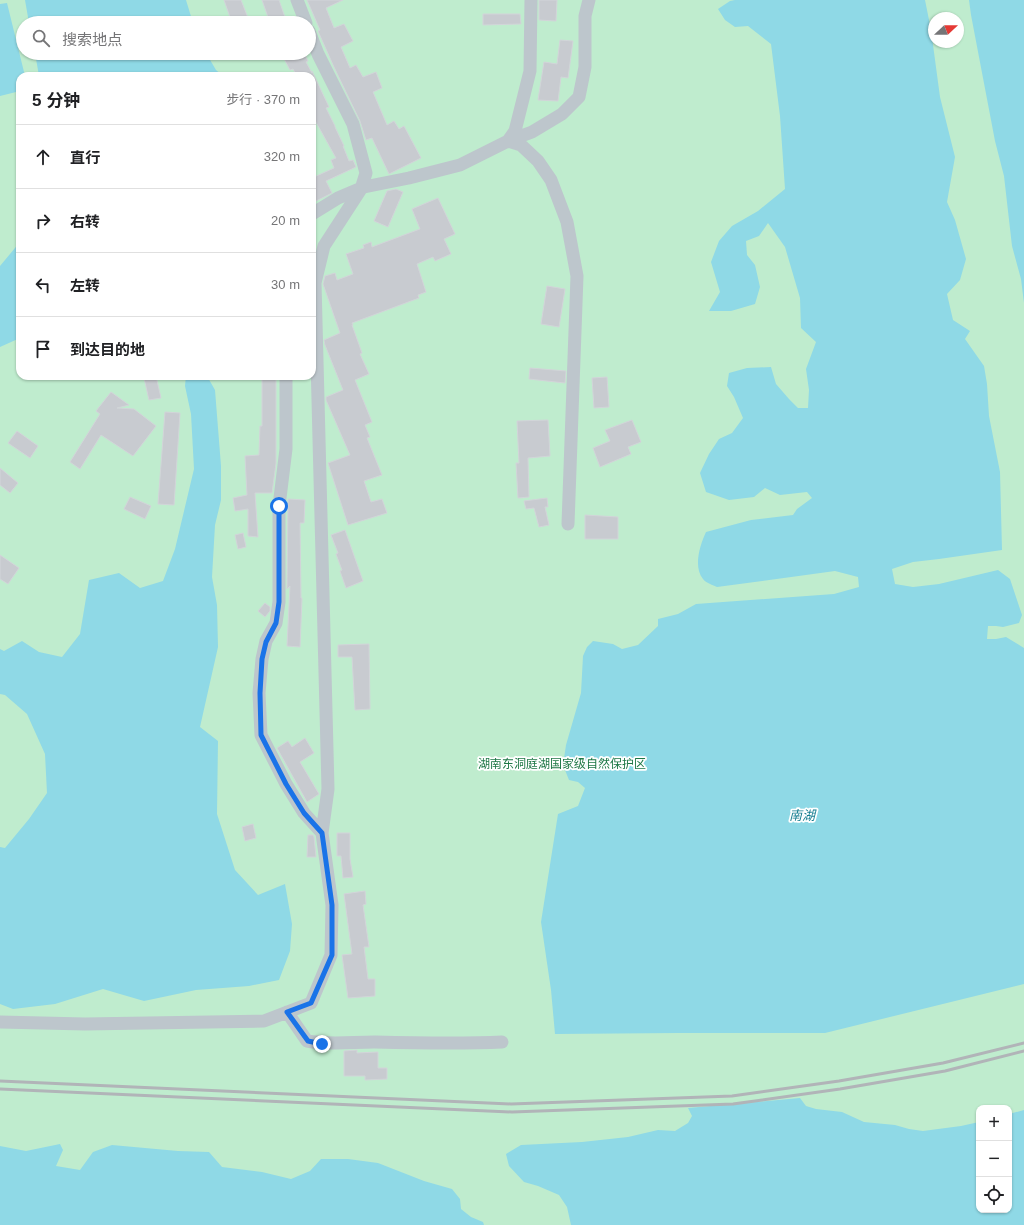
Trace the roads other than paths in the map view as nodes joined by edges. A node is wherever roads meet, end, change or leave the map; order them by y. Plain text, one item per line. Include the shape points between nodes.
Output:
1 (297, 0) edge
2 (531, 0) edge
3 (589, 0) edge
4 (303, 16) edge
5 (316, 49) edge
6 (508, 141) junction
7 (361, 189) junction
8 (316, 212) edge
9 (316, 279) edge
10 (316, 322) edge
11 (286, 380) edge
12 (568, 524) dead end
13 (322, 833) junction
14 (287, 1012) junction
15 (0, 1022) edge
16 (502, 1042) dead end

1 - 4 street
2 - 6 street via 530,71 515,131
3 - 6 street via 585,16 585,67 579,97 562,114 532,132
5 - 7 street via 352,124 366,173
6 - 7 street via 460,165
6 - 12 street via 521,145 538,161 551,180 567,222 577,276
7 - 8 street via 338,198
7 - 9 street via 324,246
10 - 13 street via 328,789
11 - 13 street via 286,449 279,506 279,602 276,623 266,642 262,659 261,735 304,813
13 - 14 street via 332,905 332,955 311,1003
14 - 15 street via 264,1020 85,1024
14 - 16 street via 308,1041 322,1044

